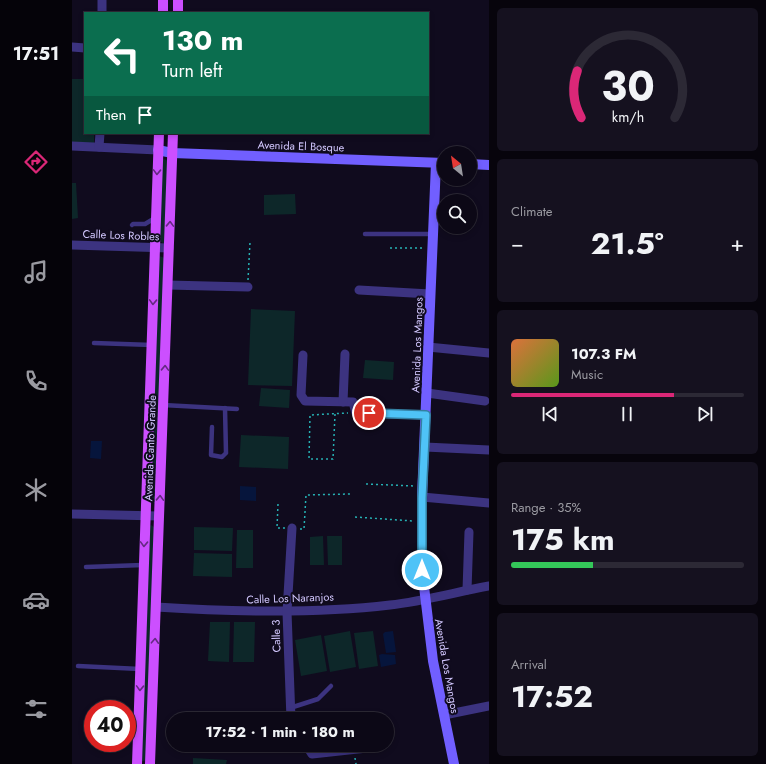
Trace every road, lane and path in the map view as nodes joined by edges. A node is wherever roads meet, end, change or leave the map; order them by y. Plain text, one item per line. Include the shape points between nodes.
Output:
1 (102, 0) edge
2 (163, 0) edge
3 (178, 0) edge
4 (102, 12) edge
5 (163, 12) edge
6 (178, 12) edge
7 (72, 47) edge
8 (84, 48) edge
9 (100, 134) edge
10 (159, 134) edge
11 (173, 134) edge
12 (72, 146) edge
13 (99, 147) junction
14 (158, 150) junction
15 (172, 154) junction
16 (437, 163) edge
17 (477, 164) edge
18 (489, 165) edge
19 (438, 186) edge
20 (156, 217) junction
21 (132, 225) dead end
22 (365, 234) dead end
23 (433, 234) junction
24 (144, 236) dead end
25 (250, 242) dead end
26 (72, 245) edge
27 (150, 247) junction
28 (169, 248) junction
29 (390, 248) dead end
30 (432, 249) junction
31 (168, 285) junction
32 (248, 287) joint
33 (359, 290) dead end
34 (430, 294) junction
35 (94, 343) dead end
36 (152, 345) junction
37 (428, 347) junction
38 (489, 352) edge
39 (345, 354) dead end
40 (303, 355) dead end
41 (427, 393) junction
42 (343, 402) junction
43 (485, 402) dead end
44 (163, 406) junction
45 (225, 408) junction
46 (237, 409) dead end
47 (356, 413) junction
48 (335, 414) junction
49 (426, 415) junction
50 (212, 427) dead end
51 (425, 447) junction
52 (489, 450) edge
53 (366, 484) dead end
54 (423, 487) junction
55 (350, 494) dead end
56 (422, 498) junction
57 (489, 503) edge
58 (278, 504) dead end
59 (72, 514) edge
60 (159, 516) junction
61 (145, 517) junction
62 (355, 517) dead end
63 (422, 521) junction
64 (292, 528) junction
65 (469, 532) dead end
66 (143, 565) junction
67 (86, 567) dead end
68 (489, 586) edge
69 (467, 590) junction
70 (424, 599) junction
71 (156, 607) junction
72 (287, 612) junction
73 (78, 666) dead end
74 (140, 669) junction
75 (331, 686) dead end
76 (489, 706) edge
77 (290, 708) junction
78 (290, 712) edge
79 (444, 715) junction
80 (311, 752) edge
81 (330, 752) edge
82 (137, 764) edge
83 (150, 764) edge
84 (454, 764) edge

1 - 4 street
2 - 5 main road
3 - 6 main road
7 - 8 street
9 - 13 street
10 - 14 main road, Avenida Canto Grande
11 - 15 main road, Avenida Canto Grande
12 - 13 street
13 - 14 street
14 - 15 street, Avenida El Bosque
14 -> 20 main road, Avenida Canto Grande
15 - 16 street, Avenida El Bosque
28 -> 15 main road, Avenida Canto Grande
17 - 18 street
19 - 23 street, Avenida Los Mangos
20 - 21 lane via 145,225
20 - 27 main road, Avenida Canto Grande
22 - 23 lane
23 - 30 street, Avenida Los Mangos
24 - 27 lane via 134,236
25 - 32 path
26 - 27 street, Calle Los Robles
27 - 28 street, Calle Los Robles
27 -> 36 main road, Avenida Canto Grande
28 - 31 main road, Avenida Canto Grande
29 - 30 path
30 - 34 street, Avenida Los Mangos
31 - 32 street
44 -> 31 main road, Avenida Canto Grande
33 - 34 street
34 - 37 street, Avenida Los Mangos
35 - 36 lane
36 - 61 main road, Avenida Canto Grande
37 - 38 street
37 - 41 street, Avenida Los Mangos
39 - 42 street
40 - 42 street via 302,399
41 - 43 street
41 - 49 street, Avenida Los Mangos
42 - 47 street via 353,402
44 - 45 lane
60 -> 44 main road, Avenida Canto Grande
45 - 46 lane
45 - 50 lane via 226,453 222,457 211,455
47 - 48 path
47 - 49 street
48 - 48 path via 310,415 309,459 334,459
49 - 51 street, Avenida Los Mangos
51 - 52 street
51 - 54 street, Avenida Los Mangos
53 - 54 path
54 - 56 street, Avenida Los Mangos
55 - 64 path via 306,494 304,529
56 - 57 street
56 - 63 street, Avenida Los Mangos
58 - 64 path via 277,528
59 - 61 street
60 - 61 street
60 - 71 main road, Avenida Canto Grande
61 -> 66 main road, Avenida Canto Grande
62 - 63 path
63 - 70 street, Avenida Los Mangos
64 - 72 street, Calle 3
65 - 69 street
66 - 67 lane
66 - 74 main road, Avenida Canto Grande
68 - 69 street, Calle Los Naranjos
69 - 70 street, Calle Los Naranjos
70 - 72 street, Calle Los Naranjos via 390,605
70 - 79 street, Avenida Los Mangos
71 - 72 street, Calle Los Naranjos
83 -> 71 main road, Avenida Canto Grande
72 - 77 street, Calle 3
73 - 74 lane
74 -> 82 main road, Avenida Canto Grande
75 - 77 lane via 318,699
76 - 79 street
77 - 78 street, Calle 3
79 - 84 street, Avenida Los Mangos
80 - 81 street

